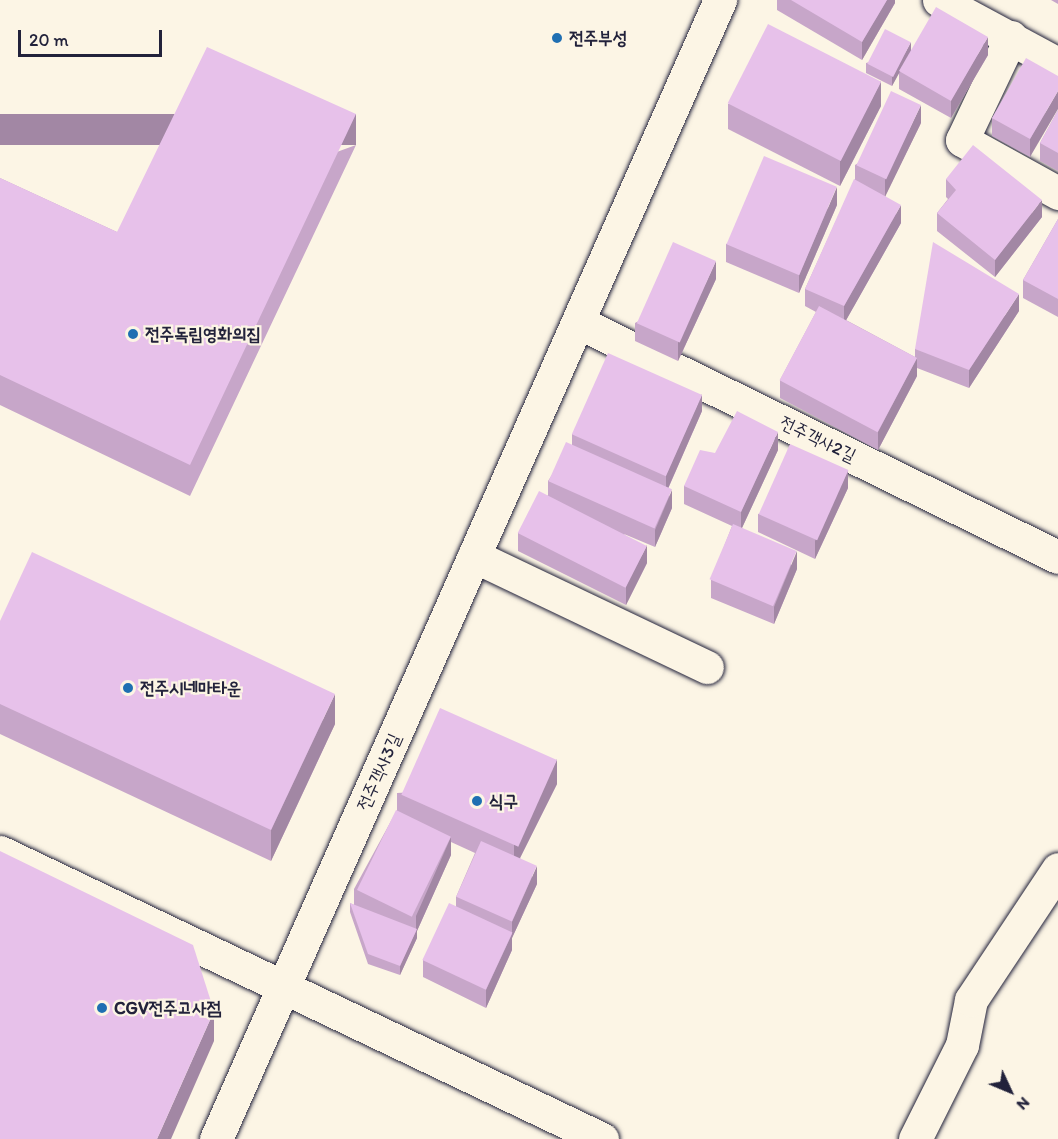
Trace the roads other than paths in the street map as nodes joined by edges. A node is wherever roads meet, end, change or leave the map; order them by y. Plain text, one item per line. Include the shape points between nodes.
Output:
1 (720, 0) edge
2 (939, 0) edge
3 (1011, 37) junction
4 (1058, 64) edge
5 (1058, 193) edge
6 (578, 322) junction
7 (474, 556) junction
8 (1058, 557) edge
9 (707, 667) dead end
10 (0, 852) edge
11 (1058, 869) edge
12 (284, 987) junction
13 (216, 1139) edge
14 (602, 1139) edge
15 (915, 1139) edge

1 - 6 street
2 - 3 street
3 - 4 street
3 - 5 street via 962,140
6 - 7 street, 전주객사3길
6 - 8 street, 전주객사2길
7 - 9 street
7 - 12 street, 전주객사3길
10 - 12 street
11 - 15 street via 971,1000 962,1045
12 - 13 street, 전주객사3길
12 - 14 street

